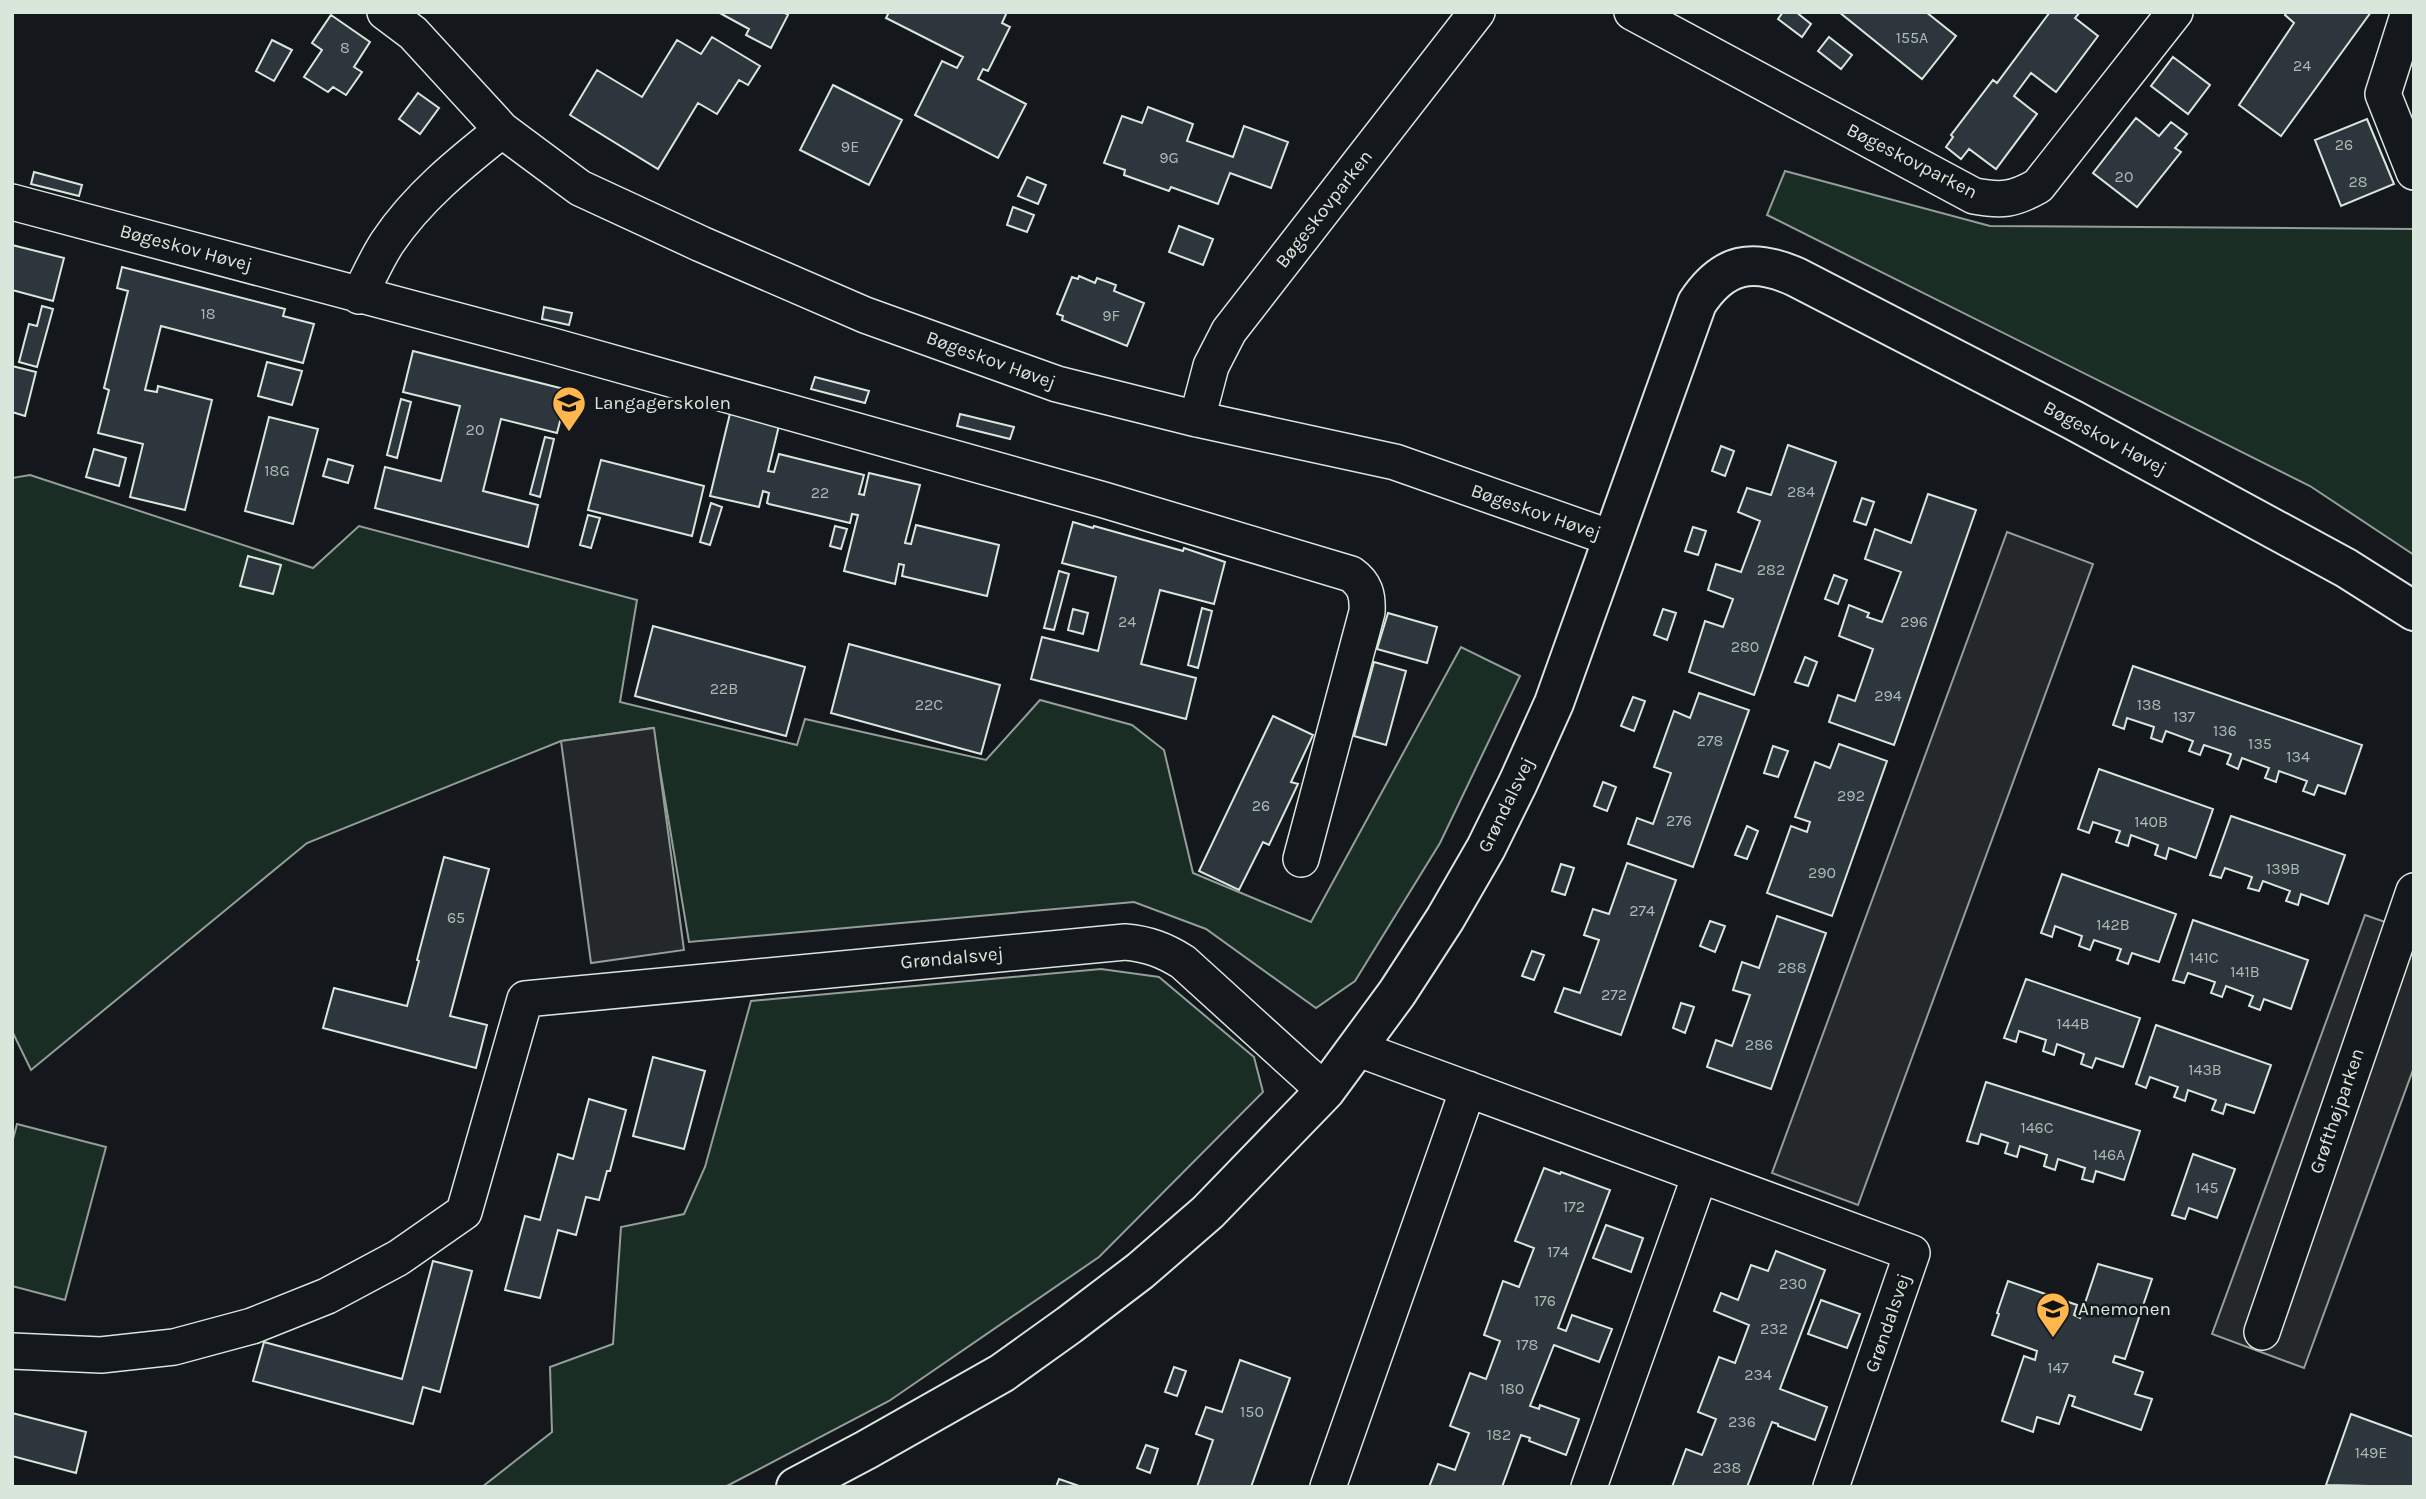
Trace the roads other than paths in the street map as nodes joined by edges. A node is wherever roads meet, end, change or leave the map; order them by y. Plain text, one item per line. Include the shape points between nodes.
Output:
1 (385, 12) edge
2 (1477, 12) edge
3 (1632, 12) edge
4 (2175, 12) edge
5 (2409, 12) edge
6 (502, 130) junction
7 (2414, 172) edge
8 (12, 202) edge
9 (359, 296) junction
10 (1197, 419) junction
11 (1614, 539) junction
12 (2414, 611) edge
13 (1301, 859) dead end
14 (2414, 891) edge
15 (1356, 1048) junction
16 (1468, 1089) junction
17 (1325, 1091) junction
18 (1700, 1175) junction
19 (2262, 1332) dead end
20 (12, 1351) edge
21 (796, 1487) edge
22 (1328, 1487) edge
23 (1589, 1487) edge
24 (1831, 1487) edge

1 - 6 street, Bøgeskov Høvej via 413,33
2 - 10 street, Bøgeskovparken via 1229,331 1211,366
3 - 4 street, Bøgeskovparken via 1973,195 1994,199 2015,198 2038,186
5 - 7 street via 2383,94
6 - 9 street via 418,204 386,244
6 - 10 street, Bøgeskov Høvej via 580,188 865,315 1057,384
8 - 9 street, Bøgeskov Høvej
9 - 13 street, Bøgeskov Høvej via 1104,500 1351,574 1364,587 1367,612
10 - 11 street, Bøgeskov Høvej via 1395,462
11 - 12 street, Bøgeskov Høvej via 1696,303 1716,279 1735,268 1756,264 1796,276 2073,420 2346,568
11 - 15 street, Grøndalsvej via 1554,704 1486,849 1397,993
14 - 19 street, Grøfthøjparken
15 - 16 street, Grøndalsvej
15 - 17 street, Grøndalsvej
16 - 18 street, Grøndalsvej
16 - 22 street
17 - 20 street, Grøndalsvej via 1183,962 1146,944 1115,943 525,999 464,1212 398,1258 327,1296 265,1321 174,1347 101,1355
17 - 21 street, Grøndalsvej via 1208,1212 1069,1325 1002,1373
18 - 23 street
18 - 24 street, Grøndalsvej via 1912,1253

